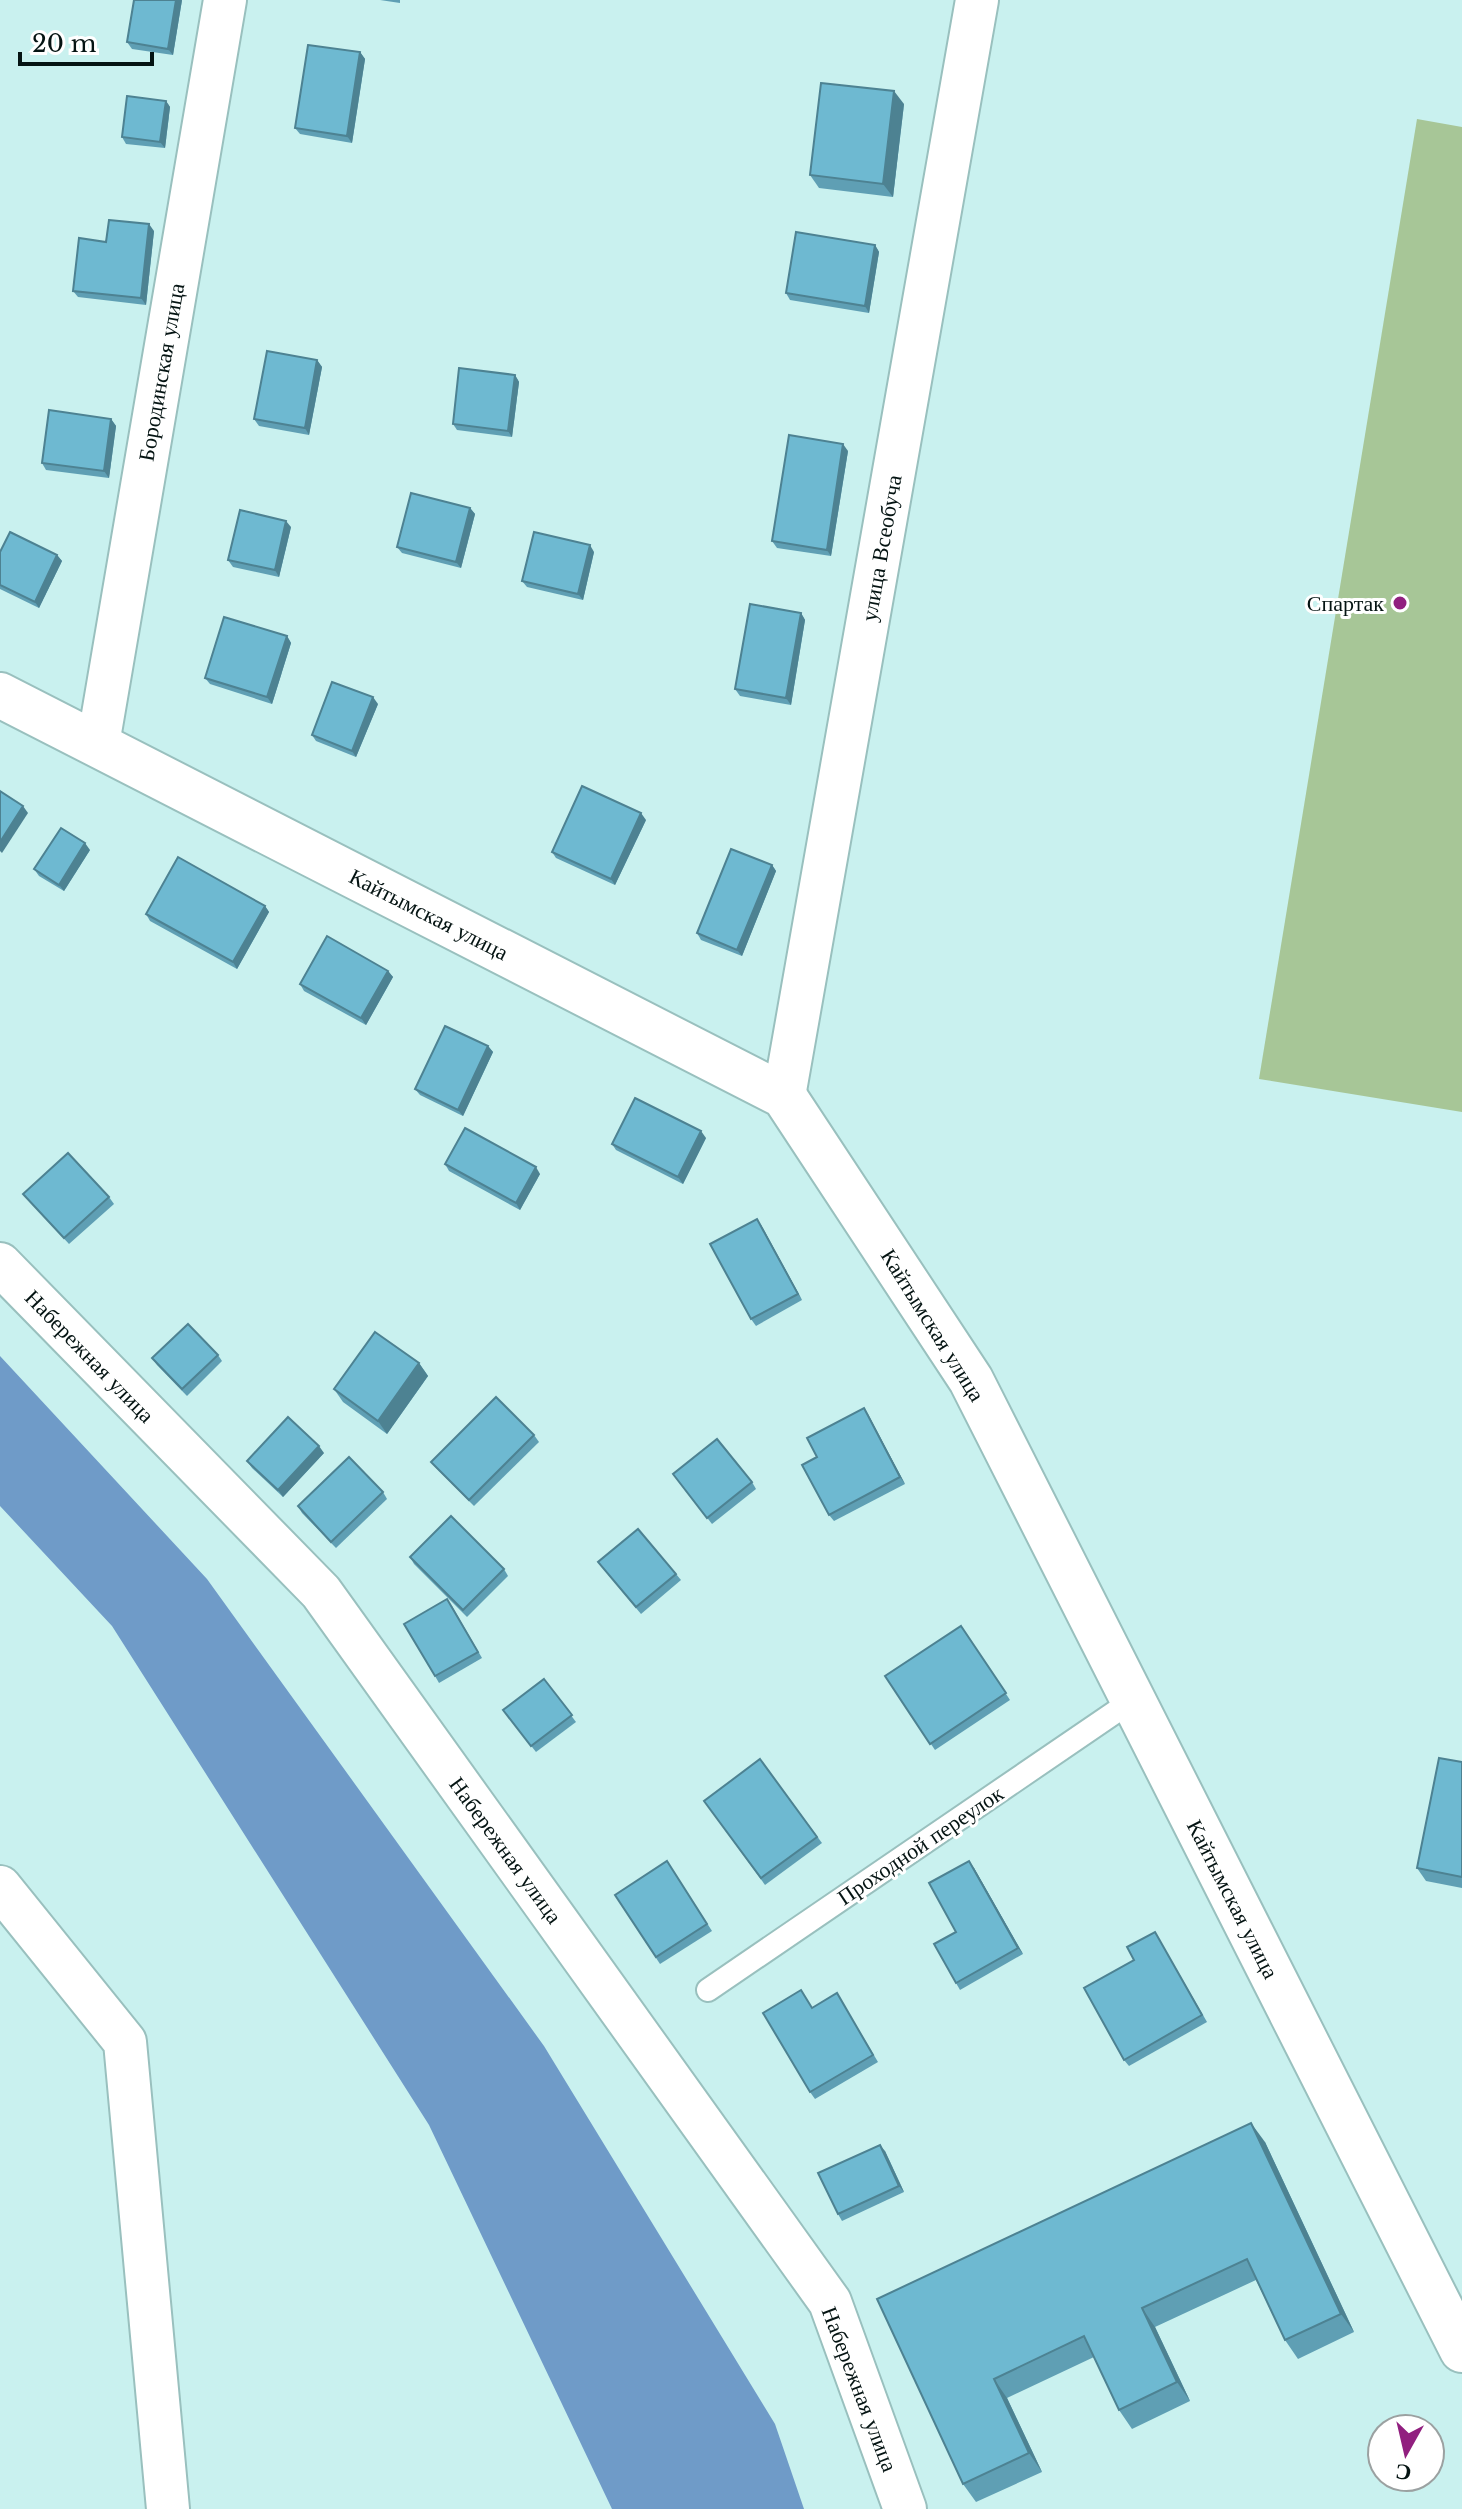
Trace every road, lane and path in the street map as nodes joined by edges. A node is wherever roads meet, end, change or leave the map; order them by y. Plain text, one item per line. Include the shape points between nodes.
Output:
1 (225, 0) edge
2 (977, 0) edge
3 (0, 695) edge
4 (98, 744) junction
5 (784, 1096) junction
6 (0, 1264) edge
7 (1133, 1700) junction
8 (0, 1887) edge
9 (708, 1990) dead end
10 (1462, 2350) edge
11 (168, 2509) edge
12 (905, 2509) edge

1 - 4 street, Бородинская улица
2 - 5 street, улица Всеобуча
3 - 4 street, Кайтымская улица
4 - 5 street, Кайтымская улица
5 - 7 street, Кайтымская улица via 971,1380
6 - 12 street, Набережная улица via 321,1592 830,2302
7 - 9 lane, Проходной переулок
7 - 10 street, Кайтымская улица
8 - 11 street via 125,2042

